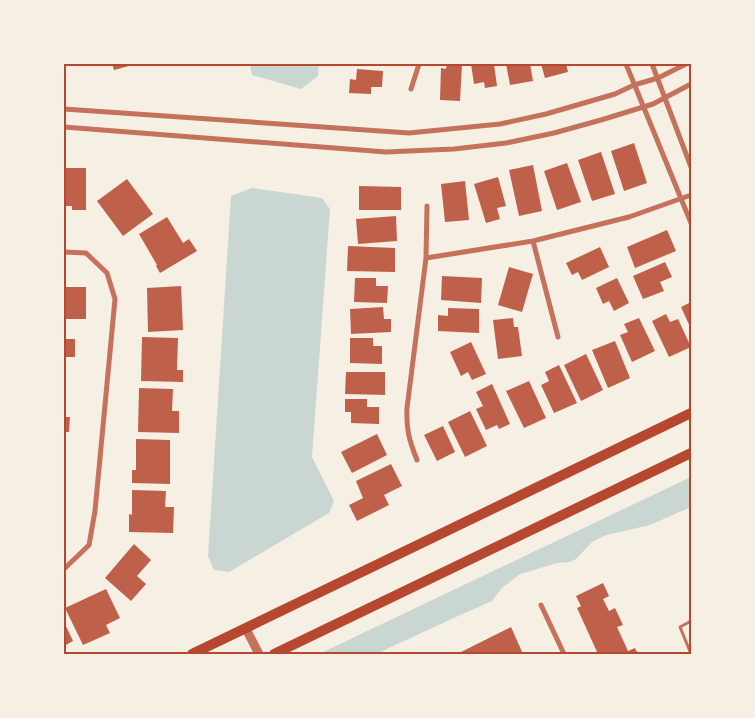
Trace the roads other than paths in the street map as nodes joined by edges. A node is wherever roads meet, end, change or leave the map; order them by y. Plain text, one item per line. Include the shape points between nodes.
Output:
1 (419, 64) edge
2 (626, 64) edge
3 (652, 64) edge
4 (686, 64) edge
5 (658, 78) junction
6 (691, 84) edge
7 (634, 85) junction
8 (411, 89) dead end
9 (666, 98) junction
10 (643, 107) junction
11 (64, 108) edge
12 (64, 128) edge
13 (691, 167) edge
14 (691, 195) edge
15 (681, 199) junction
16 (427, 206) dead end
17 (691, 223) edge
18 (532, 241) junction
19 (64, 252) edge
20 (426, 258) junction
21 (558, 336) dead end
22 (691, 413) edge
23 (691, 453) edge
24 (417, 460) dead end
25 (64, 569) edge
26 (541, 605) dead end
27 (691, 622) edge
28 (246, 629) junction
29 (192, 654) edge
30 (259, 654) edge
31 (274, 654) edge
32 (564, 654) edge
33 (691, 654) edge

1 - 8 street
2 - 7 street
3 - 5 street
4 - 5 street
5 - 7 street
5 - 9 street
6 - 9 street
7 - 10 street
7 - 11 street via 615,94 500,124 409,133
9 - 10 street
9 - 13 street
10 - 12 street via 582,126 506,143 386,152
10 - 15 street
14 - 15 street
15 - 17 street
15 - 18 street via 629,217
16 - 20 street
18 - 20 street
18 - 21 street
19 - 25 street via 86,253 107,273 115,299 89,545
20 - 24 street via 406,424
22 - 28 main road
23 - 31 main road
26 - 32 street
27 - 33 lane via 680,627
28 - 29 main road
28 - 30 street

